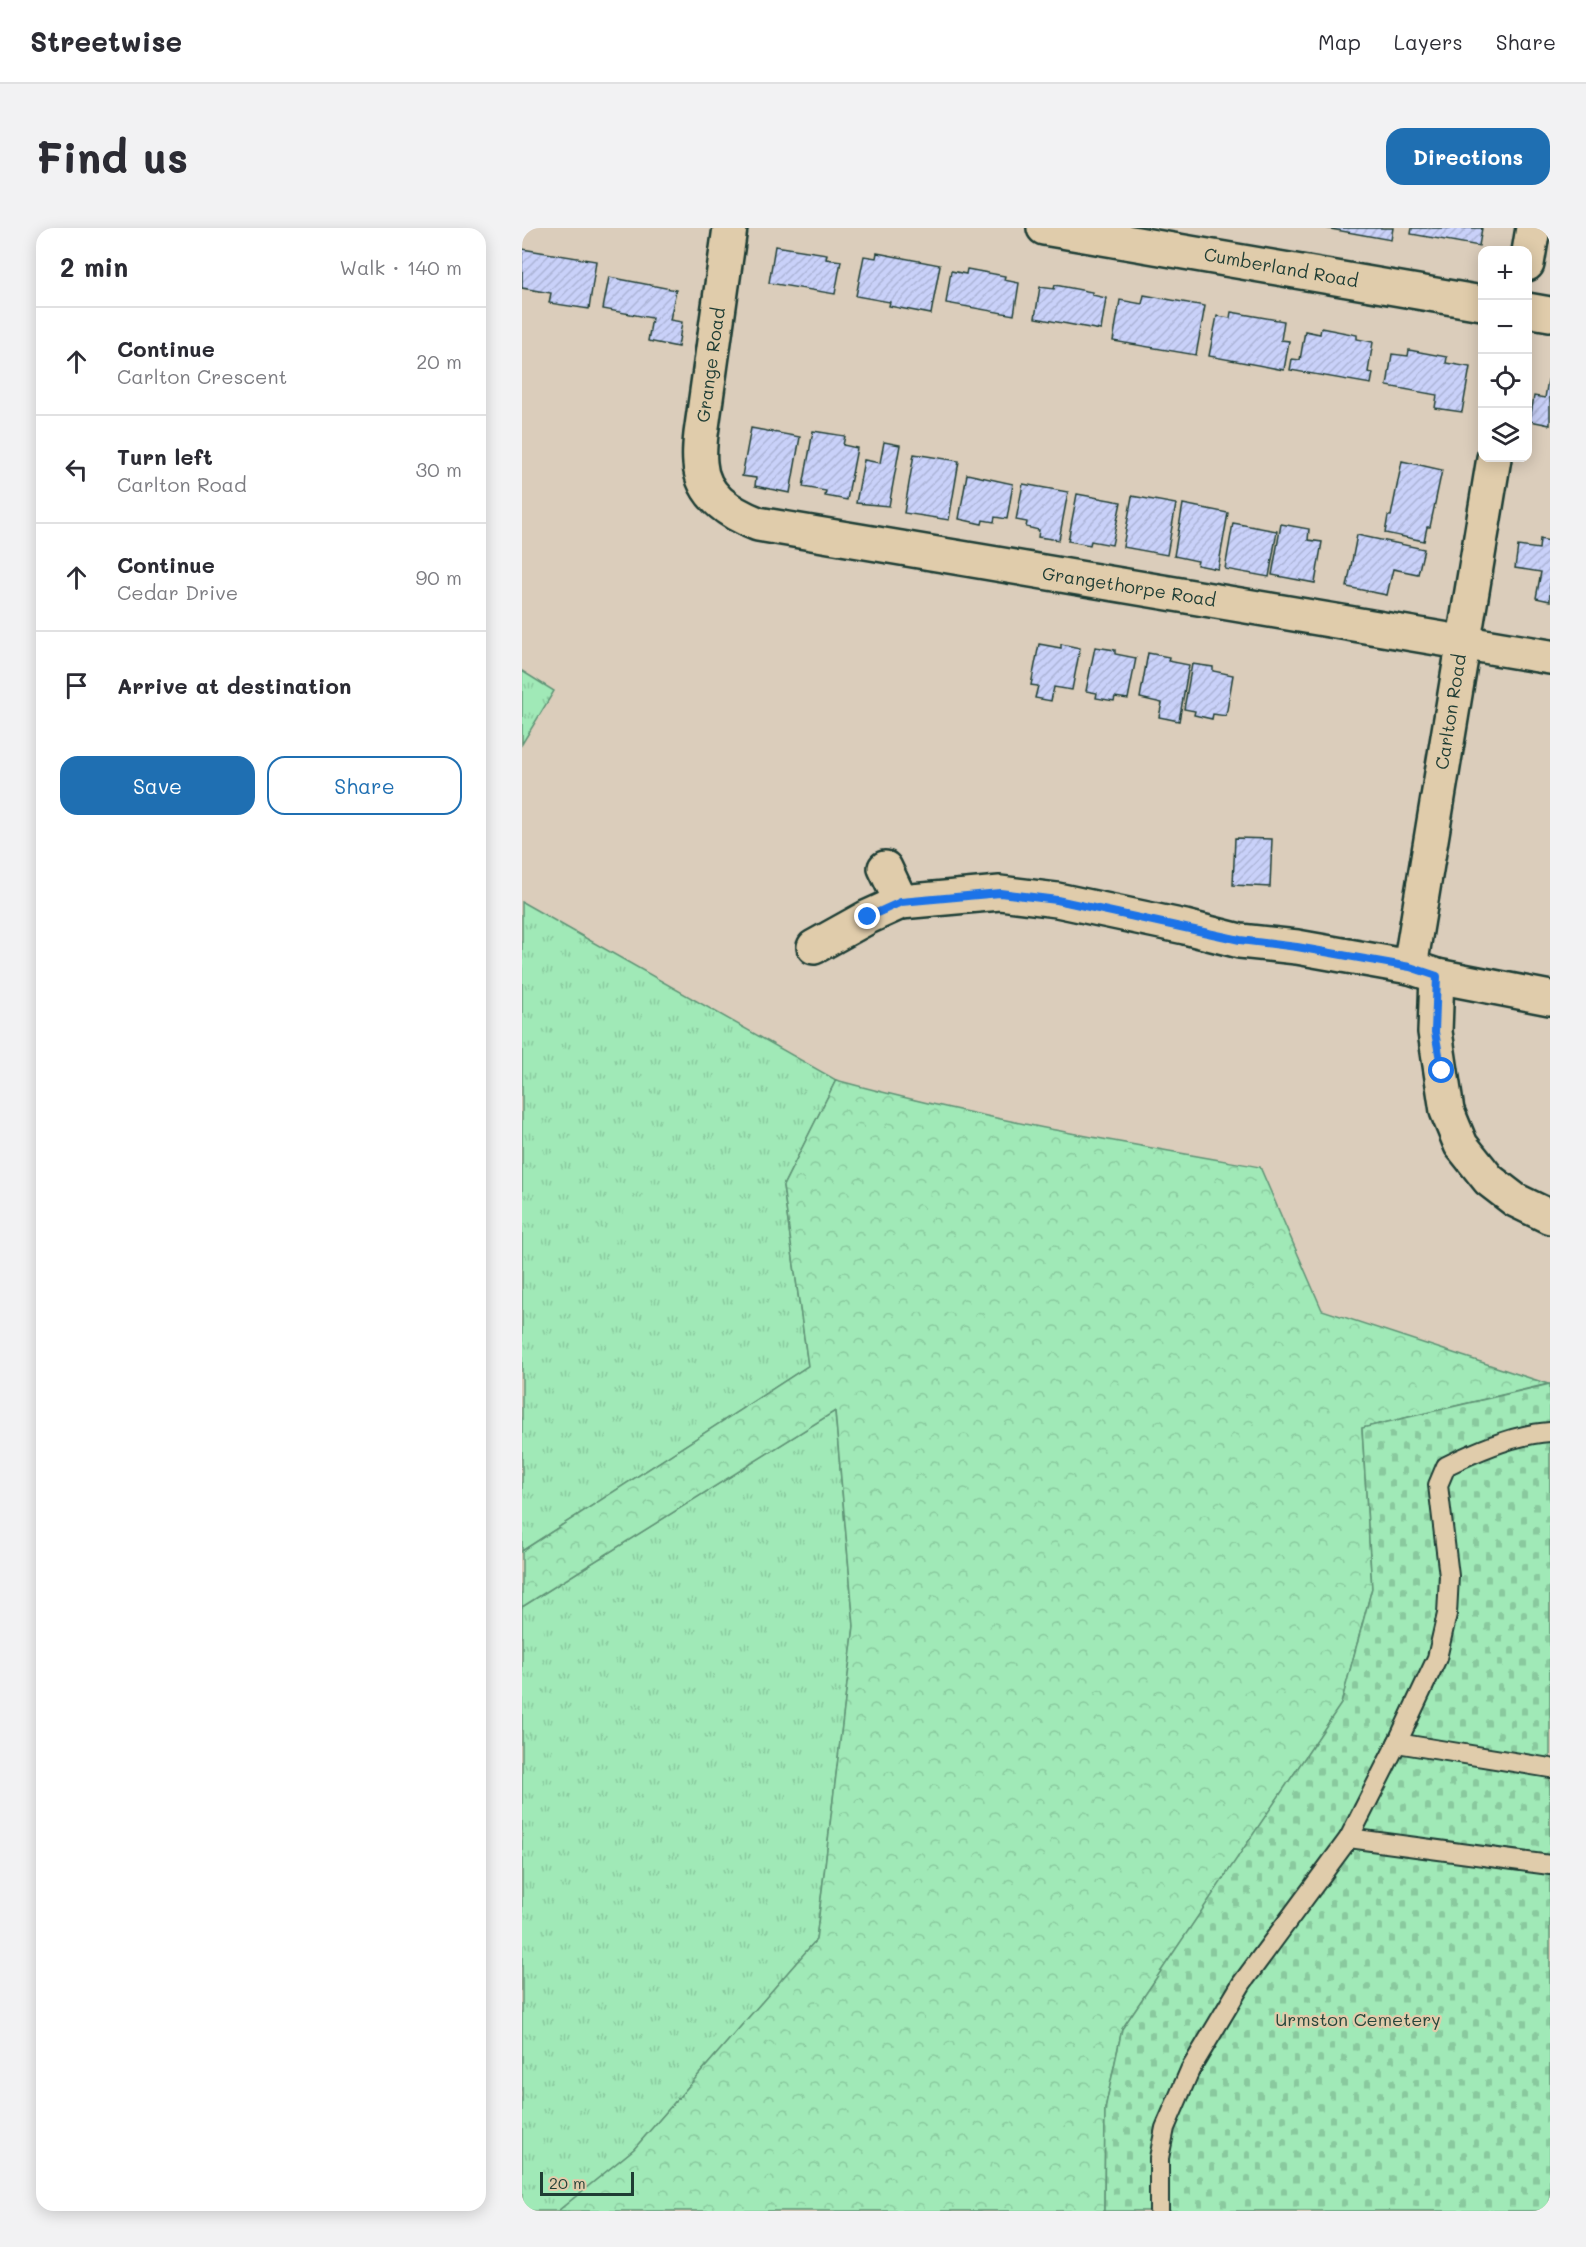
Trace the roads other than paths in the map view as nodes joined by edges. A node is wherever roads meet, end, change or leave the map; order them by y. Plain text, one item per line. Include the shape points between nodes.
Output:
1 (1044, 228) edge
2 (1533, 228) edge
3 (722, 229) edge
4 (1530, 246) edge
5 (1478, 302) edge
6 (1532, 311) edge
7 (1550, 314) edge
8 (1493, 462) edge
9 (715, 500) joint
10 (1462, 642) junction
11 (1550, 657) edge
12 (885, 868) dead end
13 (901, 902) junction
14 (814, 947) dead end
15 (1423, 971) junction
16 (1550, 998) edge
17 (1550, 1217) edge
18 (1550, 1432) edge
19 (1397, 1743) junction
20 (1550, 1768) edge
21 (1349, 1838) junction
22 (1550, 1865) edge
23 (1159, 2211) edge

1 - 5 street, Cumberland Road
2 - 4 street
3 - 9 street, Grange Road via 699,463
6 - 7 street
8 - 10 street, Carlton Road
9 - 10 street, Grangethorpe Road via 737,516 758,524
10 - 11 street, Grangethorpe Road
10 - 15 street, Carlton Road
12 - 13 street
13 - 14 street
13 - 15 street via 1000,893 1057,900 1240,940
15 - 16 street
15 - 17 street, Carlton Road via 1447,1111 1461,1145 1489,1180 1515,1200
18 - 19 lane via 1470,1454 1446,1466 1438,1485 1449,1576 1447,1614 1437,1658
19 - 20 lane
19 - 21 lane
21 - 22 lane
21 - 23 lane via 1242,1983 1190,2070 1166,2128 1159,2158

